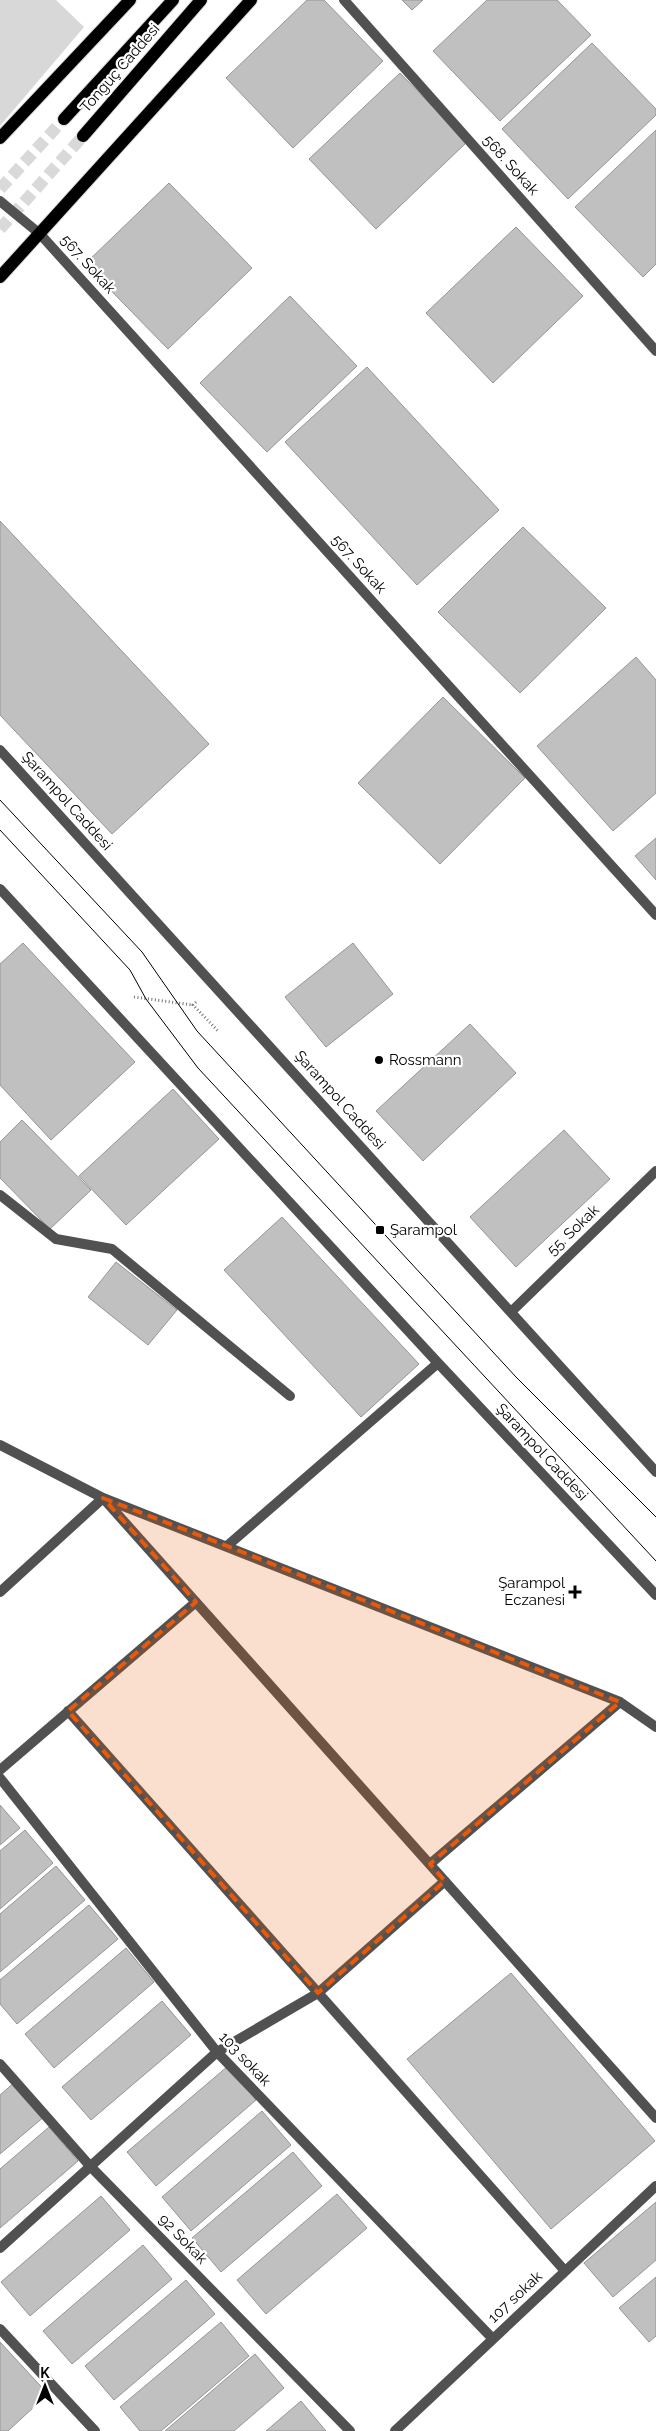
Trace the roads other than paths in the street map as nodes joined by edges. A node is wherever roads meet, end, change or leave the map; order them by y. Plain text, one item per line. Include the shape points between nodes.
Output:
1 (130, 0) edge
2 (173, 0) edge
3 (201, 0) edge
4 (251, 0) edge
5 (344, 0) edge
6 (64, 119) tunnel mouth
7 (83, 136) tunnel mouth
8 (0, 138) edge
9 (0, 201) edge
10 (40, 234) junction
11 (0, 277) edge
12 (656, 351) edge
13 (0, 750) edge
14 (0, 889) edge
15 (656, 915) edge
16 (656, 1171) edge
17 (0, 1195) edge
18 (512, 1311) junction
19 (438, 1363) junction
20 (290, 1396) dead end
21 (0, 1445) edge
22 (656, 1472) edge
23 (103, 1498) junction
24 (227, 1546) junction
25 (0, 1592) edge
26 (656, 1595) edge
27 (196, 1602) junction
28 (620, 1702) junction
29 (68, 1711) junction
30 (656, 1727) edge
31 (0, 1770) edge
32 (0, 1778) edge
33 (430, 1864) junction
34 (445, 1881) junction
35 (318, 1993) junction
36 (217, 2052) junction
37 (0, 2064) edge
38 (656, 2118) edge
39 (90, 2166) junction
40 (656, 2186) edge
41 (0, 2248) edge
42 (565, 2271) junction
43 (0, 2329) edge
44 (493, 2339) junction
45 (95, 2431) edge
46 (350, 2431) edge
47 (394, 2431) edge

1 - 8 main road
2 - 6 main road, Tonguç Caddesi
3 - 7 main road, Tonguç Caddesi
4 - 10 main road
5 - 12 street, 568. Sokak
9 - 10 street, 567. Sokak
10 - 11 main road
10 - 15 street, 567. Sokak
13 - 18 street, Şarampol Caddesi
14 - 19 street, Şarampol Caddesi
16 - 18 street, 55. Sokak
17 - 20 street via 56,1239 112,1249
18 - 22 street, Şarampol Caddesi
19 - 24 street
19 - 26 street, Şarampol Caddesi
21 - 23 street
23 - 24 street
23 - 25 street
23 - 27 street
24 - 28 street
27 - 29 street
27 - 33 street
28 - 30 street
28 - 33 street
29 - 31 street
29 - 35 street
32 - 36 street, 103 sokak
33 - 34 street
34 - 35 street
34 - 38 street
35 - 36 street
35 - 42 street
36 - 39 street
36 - 44 street, 103 sokak
37 - 39 street, 92 Sokak
39 - 41 street
39 - 46 street, 92 Sokak
40 - 42 street, 107 sokak
42 - 44 street, 107 sokak
43 - 45 street
44 - 47 street, 107 sokak

